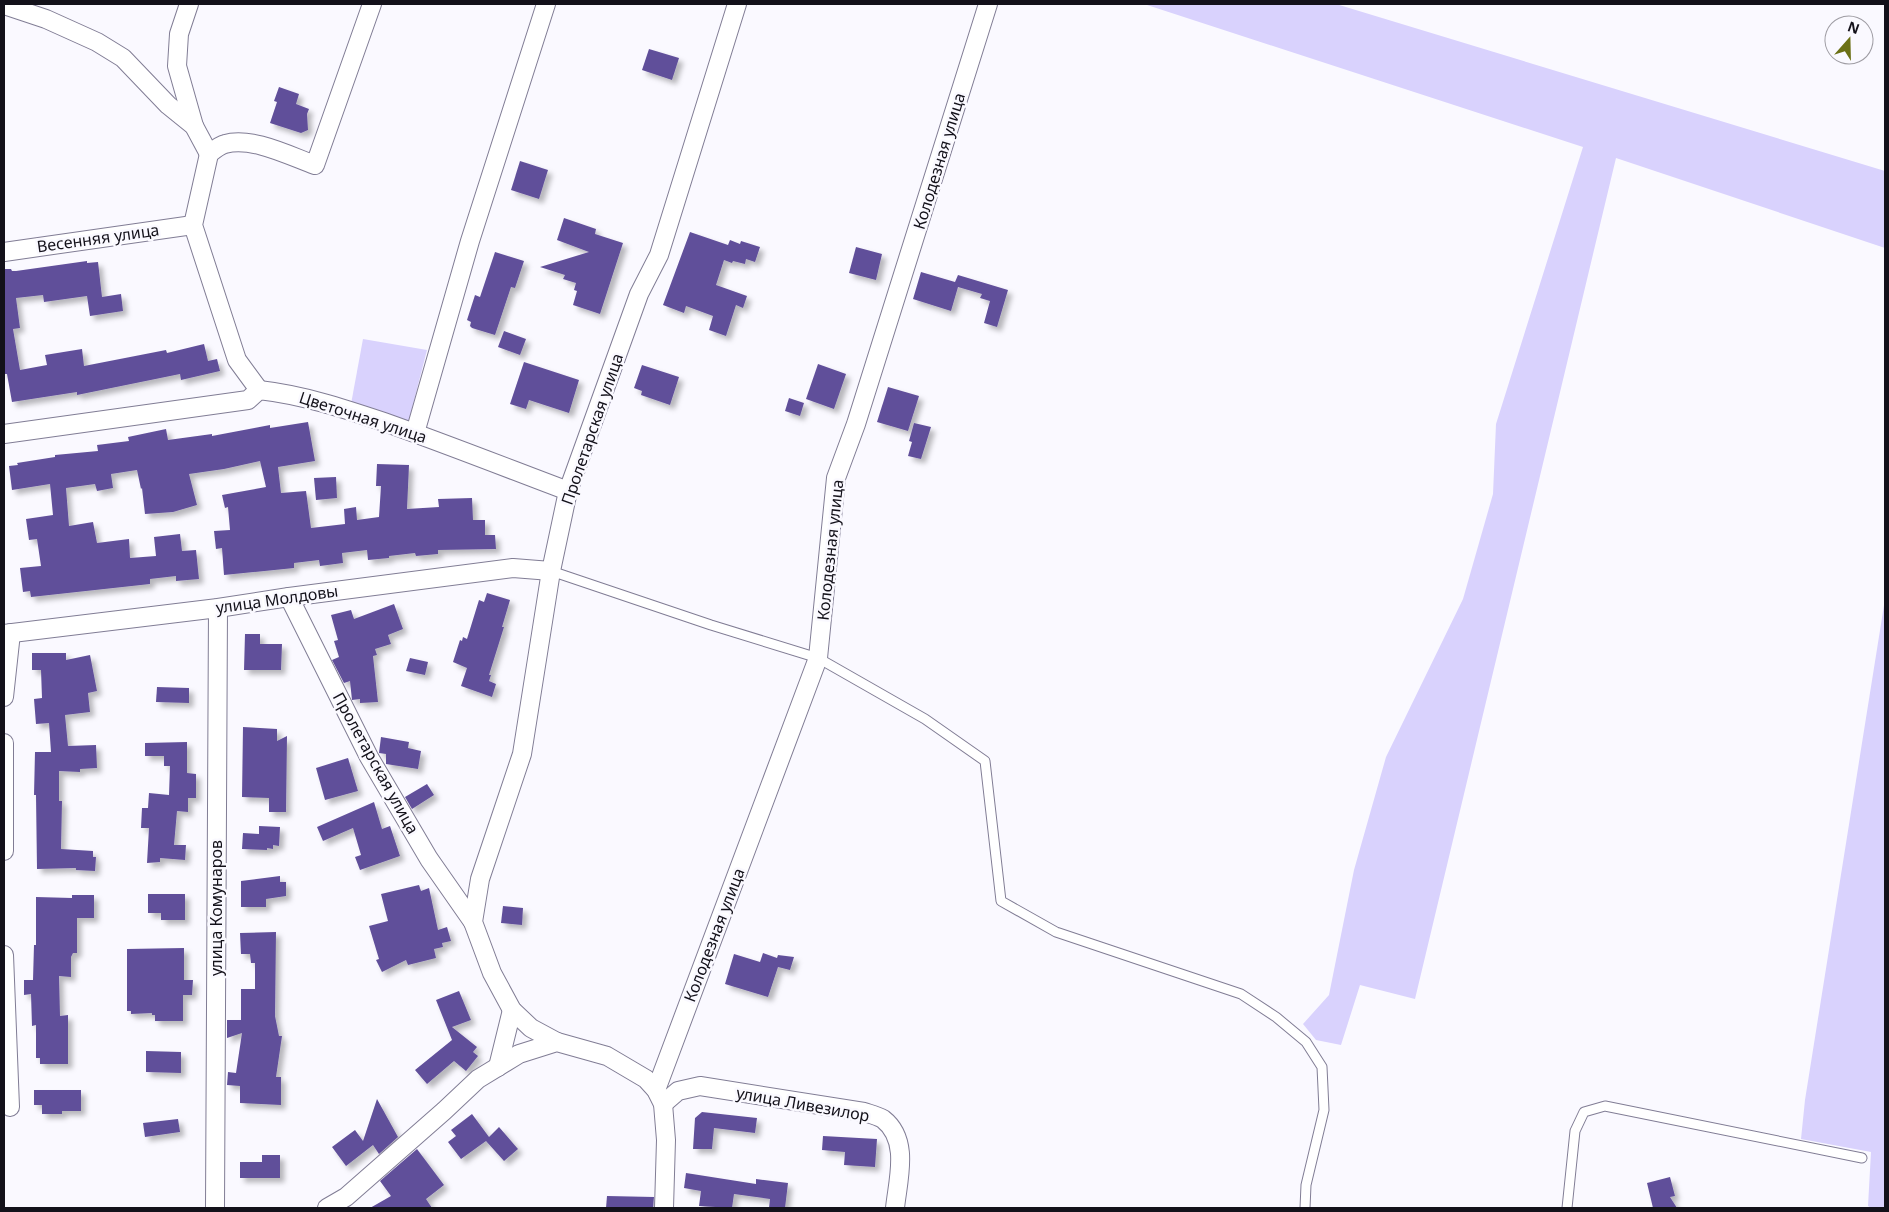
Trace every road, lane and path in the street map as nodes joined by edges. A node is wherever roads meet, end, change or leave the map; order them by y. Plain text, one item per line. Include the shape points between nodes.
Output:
1 (190, 4) edge
2 (372, 4) edge
3 (546, 4) edge
4 (737, 4) edge
5 (988, 4) edge
6 (11, 6) edge
7 (194, 126) junction
8 (209, 154) junction
9 (193, 225) junction
10 (4, 252) edge
11 (259, 390) junction
12 (415, 433) junction
13 (4, 434) edge
14 (568, 491) junction
15 (551, 571) junction
16 (289, 597) junction
17 (218, 608) junction
18 (7, 633) edge
19 (818, 658) junction
20 (4, 697) edge
21 (4, 744) edge
22 (4, 852) edge
23 (474, 922) junction
24 (4, 955) edge
25 (512, 1010) junction
26 (557, 1042) junction
27 (498, 1067) junction
28 (659, 1097) junction
29 (10, 1107) dead end
30 (1862, 1158) dead end
31 (215, 1208) edge
32 (327, 1208) edge
33 (664, 1208) edge
34 (895, 1208) edge
35 (1305, 1208) edge
36 (1567, 1208) edge

1 - 7 street via 179,34 177,66
2 - 8 street via 315,165 239,141 223,144
3 - 12 street via 470,241
4 - 14 street, Пролетарская улица via 659,255 639,294
5 - 19 street, Колодезная улица via 856,424 836,478
6 - 7 street via 97,42 123,58 168,105
7 - 8 street
8 - 9 street
9 - 10 street, Весенняя улица
9 - 11 street via 236,360
11 - 12 street, Цветочная улица via 322,401
11 - 13 street via 248,400
12 - 14 street, Цветочная улица
14 - 15 street, Пролетарская улица
15 - 16 street, улица Молдовы via 513,568
15 - 19 lane
15 - 23 street, Пролетарская улица via 522,754 480,879
16 - 17 street, улица Молдовы
16 - 23 street, Пролетарская улица via 369,757 430,859
17 - 18 street, улица Молдовы
17 - 31 street, улица Комунаров
18 - 20 street
19 - 28 street, Колодезная улица
19 - 35 lane via 925,720 985,762 1000,901 1056,932 1241,994 1306,1042 1322,1068 1324,1110 1306,1185
21 - 22 street
23 - 25 street, Пролетарская улица via 492,973
24 - 29 street
25 - 26 street, Пролетарская улица via 531,1028
25 - 27 street
26 - 27 street via 519,1054
26 - 28 street, Пролетарская улица via 607,1056 646,1079
27 - 32 street via 478,1079 346,1197
28 - 33 street, Колодезная улица via 666,1140
28 - 34 street, улица Ливезилор via 700,1086 864,1112 881,1118 894,1130 900,1149
30 - 36 lane via 1605,1106 1584,1112 1575,1131

